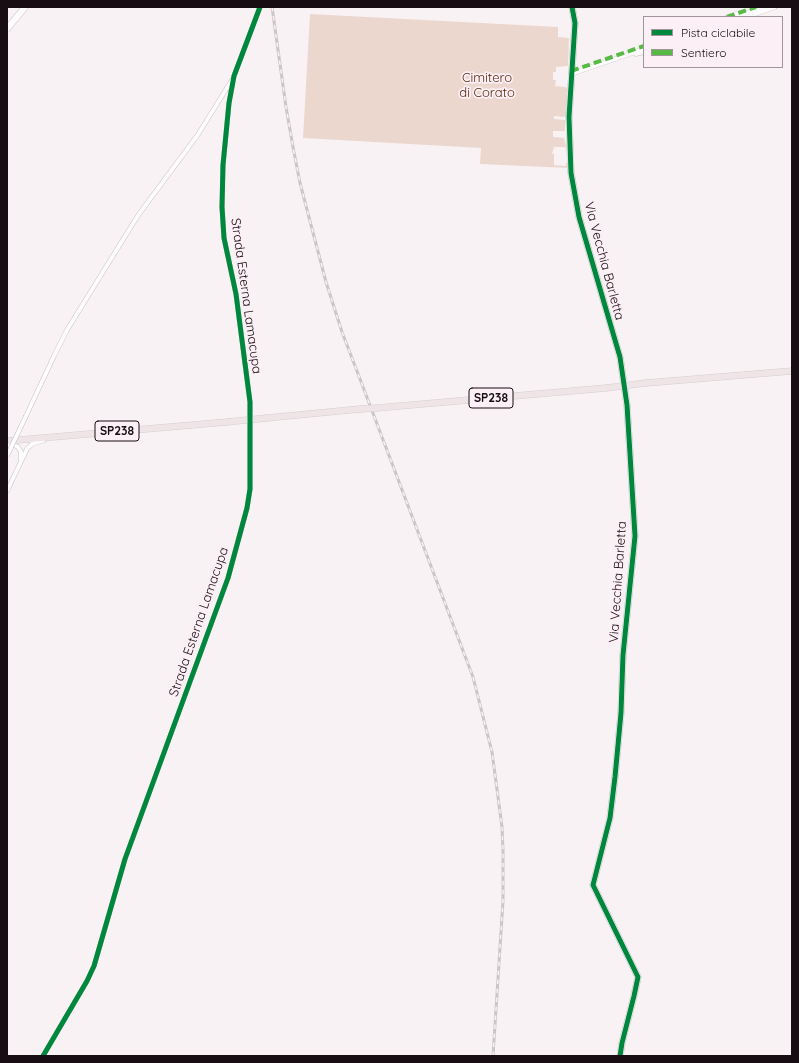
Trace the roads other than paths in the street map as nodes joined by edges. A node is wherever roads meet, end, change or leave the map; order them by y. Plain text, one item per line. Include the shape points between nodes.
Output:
1 (25, 7) edge
2 (260, 7) edge
3 (572, 7) edge
4 (756, 7) edge
5 (764, 7) edge
6 (775, 7) edge
7 (730, 16) edge
8 (739, 16) edge
9 (749, 16) edge
10 (7, 29) edge
11 (643, 49) edge
12 (571, 74) junction
13 (234, 76) junction
14 (792, 371) edge
15 (50, 437) junction
16 (7, 441) edge
17 (7, 446) edge
18 (7, 456) edge
19 (21, 460) junction
20 (7, 491) edge
21 (43, 1056) edge
22 (620, 1056) edge

1 - 10 street
2 - 13 street
3 - 12 street, Via Vecchia Barletta via 575,24
4 - 7 street
5 - 8 street
6 - 9 street
11 - 12 street
12 - 22 street, Via Vecchia Barletta via 571,173 579,217 620,357 627,405 635,536 623,655 616,777 610,818 593,885 638,977
13 - 18 street, bridge via 197,136 139,214 68,330
13 - 21 street, Strada Esterna Lamacupa via 223,165 222,205 224,238 236,294 250,402 250,489 247,508 228,578 125,859 94,966
14 - 15 main road, SP238, bridge
15 - 16 main road, SP238
15 - 19 street via 32,444
17 - 19 street via 18,447
19 - 20 street

